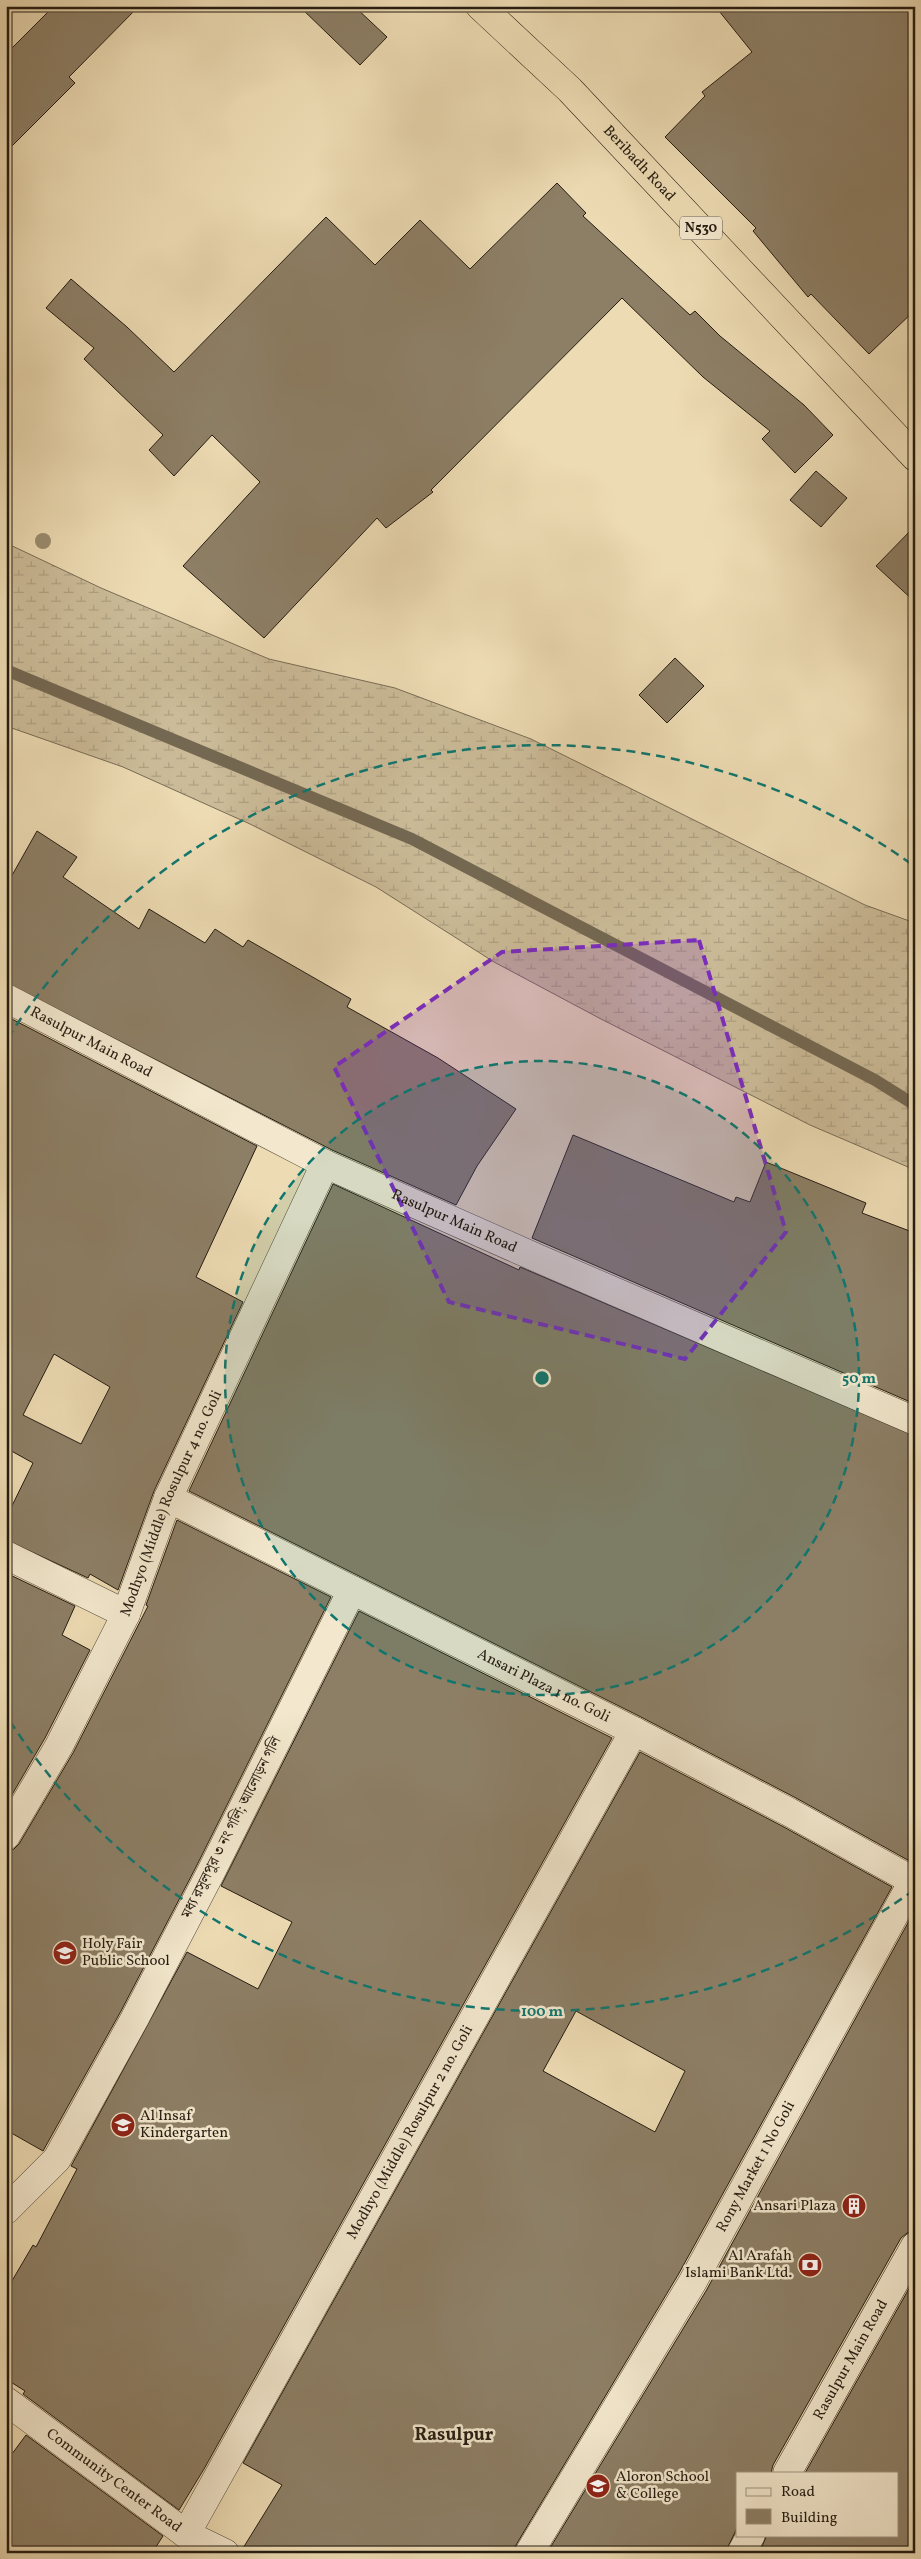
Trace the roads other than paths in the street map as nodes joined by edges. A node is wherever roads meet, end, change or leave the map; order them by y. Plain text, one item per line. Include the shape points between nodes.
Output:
1 (480, 6) edge
2 (915, 457) edge
3 (6, 998) edge
4 (325, 1164) junction
5 (915, 1421) edge
6 (168, 1498) junction
7 (6, 1555) edge
8 (352, 1590) junction
9 (126, 1614) junction
10 (634, 1731) junction
11 (6, 1836) edge
12 (914, 1881) edge
13 (6, 2210) edge
14 (915, 2246) edge
15 (6, 2401) edge
16 (788, 2472) edge
17 (186, 2534) junction
18 (750, 2536) edge
19 (225, 2553) edge
20 (529, 2553) edge
21 (741, 2553) edge

1 - 2 highway, Beribadh Road / N530 via 570,90
3 - 4 street, Rasulpur Main Road
4 - 5 street, Rasulpur Main Road
4 - 6 street, Modhyo (Middle) Rosulpur 4 no. Goli
6 - 8 street, Ansari Plaza 1 no. Goli
6 - 9 street, Modhyo (Middle) Rosulpur 4 no. Goli
7 - 9 street
8 - 10 street, Ansari Plaza 1 no. Goli
8 - 13 street, মধ্য রসুলপুর ৩ নং গলি; আলোড়ন গলি via 135,2018 62,2151
9 - 11 street, Modhyo (Middle) Rosulpur 4 no. Goli via 59,1746
10 - 12 street, Ansari Plaza 1 no. Goli
10 - 17 street, Modhyo (Middle) Rosulpur 2 no. Goli
12 - 20 street, Rony Market 1 No Goli via 692,2283
14 - 16 street, Rasulpur Main Road
15 - 17 street, Community Center Road
17 - 19 street, Community Center Road
18 - 21 street

